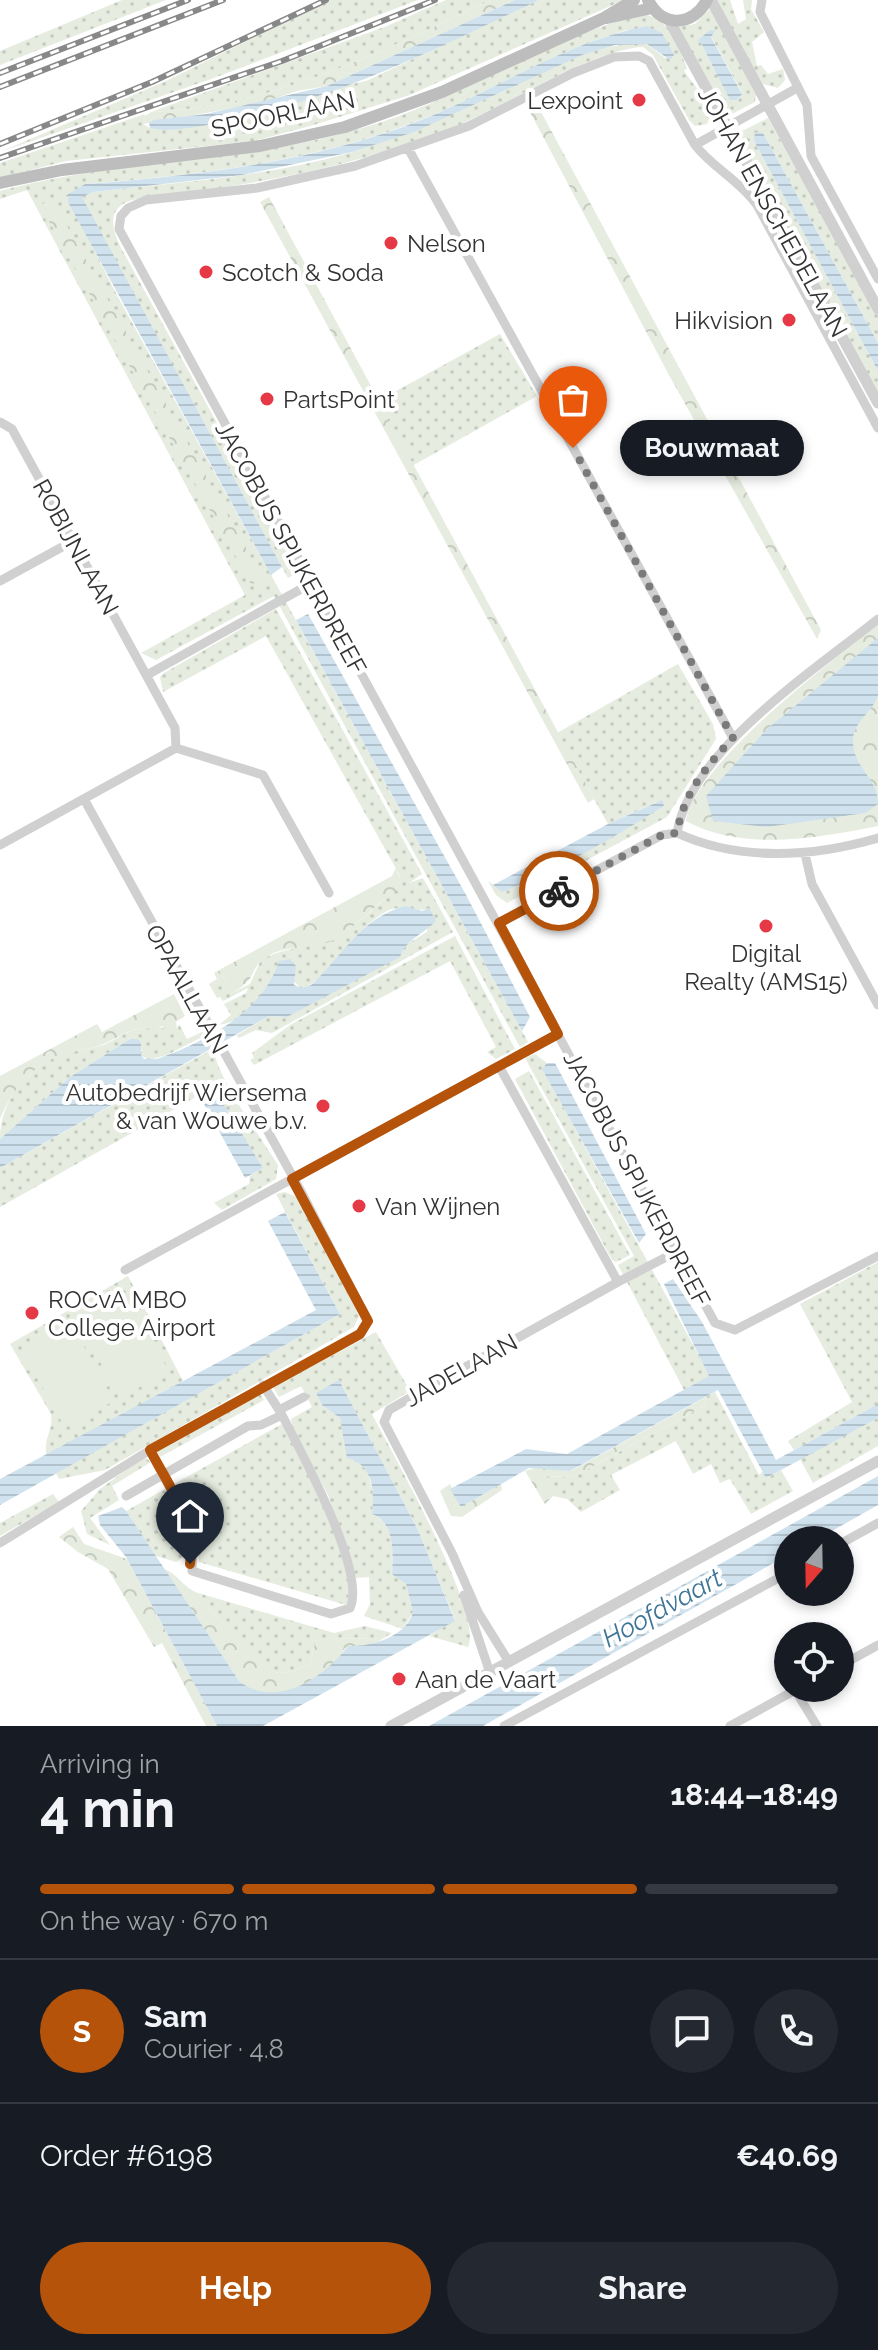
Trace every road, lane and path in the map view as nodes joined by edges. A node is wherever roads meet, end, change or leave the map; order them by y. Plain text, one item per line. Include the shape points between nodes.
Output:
1 (634, 0) edge
2 (709, 0) edge
3 (762, 1) edge
4 (650, 4) edge
5 (604, 18) junction
6 (669, 20) junction
7 (797, 88) junction
8 (767, 106) junction
9 (727, 128) junction
10 (695, 145) junction
11 (409, 150) junction
12 (0, 183) edge
13 (878, 279) edge
14 (878, 309) edge
15 (878, 403) edge
16 (1, 422) edge
17 (878, 428) edge
18 (73, 541) junction
19 (0, 581) edge
20 (310, 584) junction
21 (878, 619) edge
22 (147, 675) junction
23 (733, 738) junction
24 (176, 748) junction
25 (84, 799) junction
26 (677, 833) junction
27 (878, 838) edge
28 (1, 841) edge
29 (805, 854) junction
30 (329, 893) dead end
31 (499, 923) junction
32 (878, 1005) edge
33 (558, 1034) junction
34 (499, 1066) junction
35 (292, 1179) junction
36 (676, 1252) junction
37 (878, 1256) edge
38 (125, 1270) dead end
39 (618, 1282) junction
40 (263, 1385) junction
41 (304, 1397) dead end
42 (281, 1413) junction
43 (150, 1450) junction
44 (878, 1461) edge
45 (163, 1474) junction
46 (126, 1496) dead end
47 (878, 1523) edge
48 (854, 1536) edge
49 (0, 1543) edge
50 (774, 1581) edge
51 (463, 1583) junction
52 (877, 1646) edge
53 (854, 1658) edge
54 (509, 1662) junction
55 (490, 1673) junction
56 (774, 1702) edge
57 (804, 1702) edge
58 (391, 1726) edge
59 (504, 1726) edge
60 (730, 1726) edge
61 (817, 1726) edge

1 - 5 main road, SPOORLAAN
2 - 6 main road via 694,17
2 - 8 street, JOHAN ENSCHEDELAAN
3 - 7 street via 760,12
4 - 5 main road, SPOORLAAN
4 - 6 main road
5 - 12 main road, SPOORLAAN via 442,92 332,130 260,146 62,170
6 - 9 street, JOHAN ENSCHEDELAAN
7 - 8 street
7 - 13 street via 807,105 811,156
8 - 9 street
8 - 14 street, JOHAN ENSCHEDELAAN
9 - 10 street
9 - 15 street, JOHAN ENSCHEDELAAN
10 - 11 street, JACOBUS SPIJKERDREEF via 649,61 639,56 614,57 573,73
10 - 17 street via 741,183 757,205
11 - 20 street, JACOBUS SPIJKERDREEF via 283,183 146,200 121,216 125,246
11 - 23 street
16 - 18 street, ROBIJNLAAN via 12,429
18 - 19 street
18 - 22 street, ROBIJNLAAN
20 - 22 street
20 - 31 street, JACOBUS SPIJKERDREEF
21 - 23 street
22 - 24 street, ROBIJNLAAN via 175,728
23 - 26 street via 693,785 680,810
24 - 25 street
24 - 30 street via 263,775
25 - 28 street
25 - 35 street, OPAALLAAN
26 - 29 street via 724,849
26 - 31 street via 662,835
27 - 29 street
29 - 32 street via 812,884
31 - 33 street, JACOBUS SPIJKERDREEF
33 - 34 street
33 - 36 street, JACOBUS SPIJKERDREEF
34 - 35 street
34 - 39 street
35 - 38 street
35 - 40 street, OPAALLAAN via 368,1321 360,1334
36 - 37 street, JACOBUS SPIJKERDREEF via 715,1323 735,1330
36 - 39 street, JADELAAN
39 - 51 street, JADELAAN via 386,1413 385,1427
40 - 42 street
40 - 43 street, OPAALLAAN
41 - 42 street
42 - 45 street
42 - 45 street via 319,1487 347,1562 355,1595 350,1608 331,1614 192,1571 193,1540
43 - 45 street
43 - 49 street, OPAALLAAN
44 - 54 street
45 - 46 street
47 - 48 street
50 - 59 street
51 - 54 street, JADELAAN
51 - 55 street, JADELAAN
52 - 53 street
54 - 55 street
55 - 58 street
56 - 60 street
57 - 61 street

